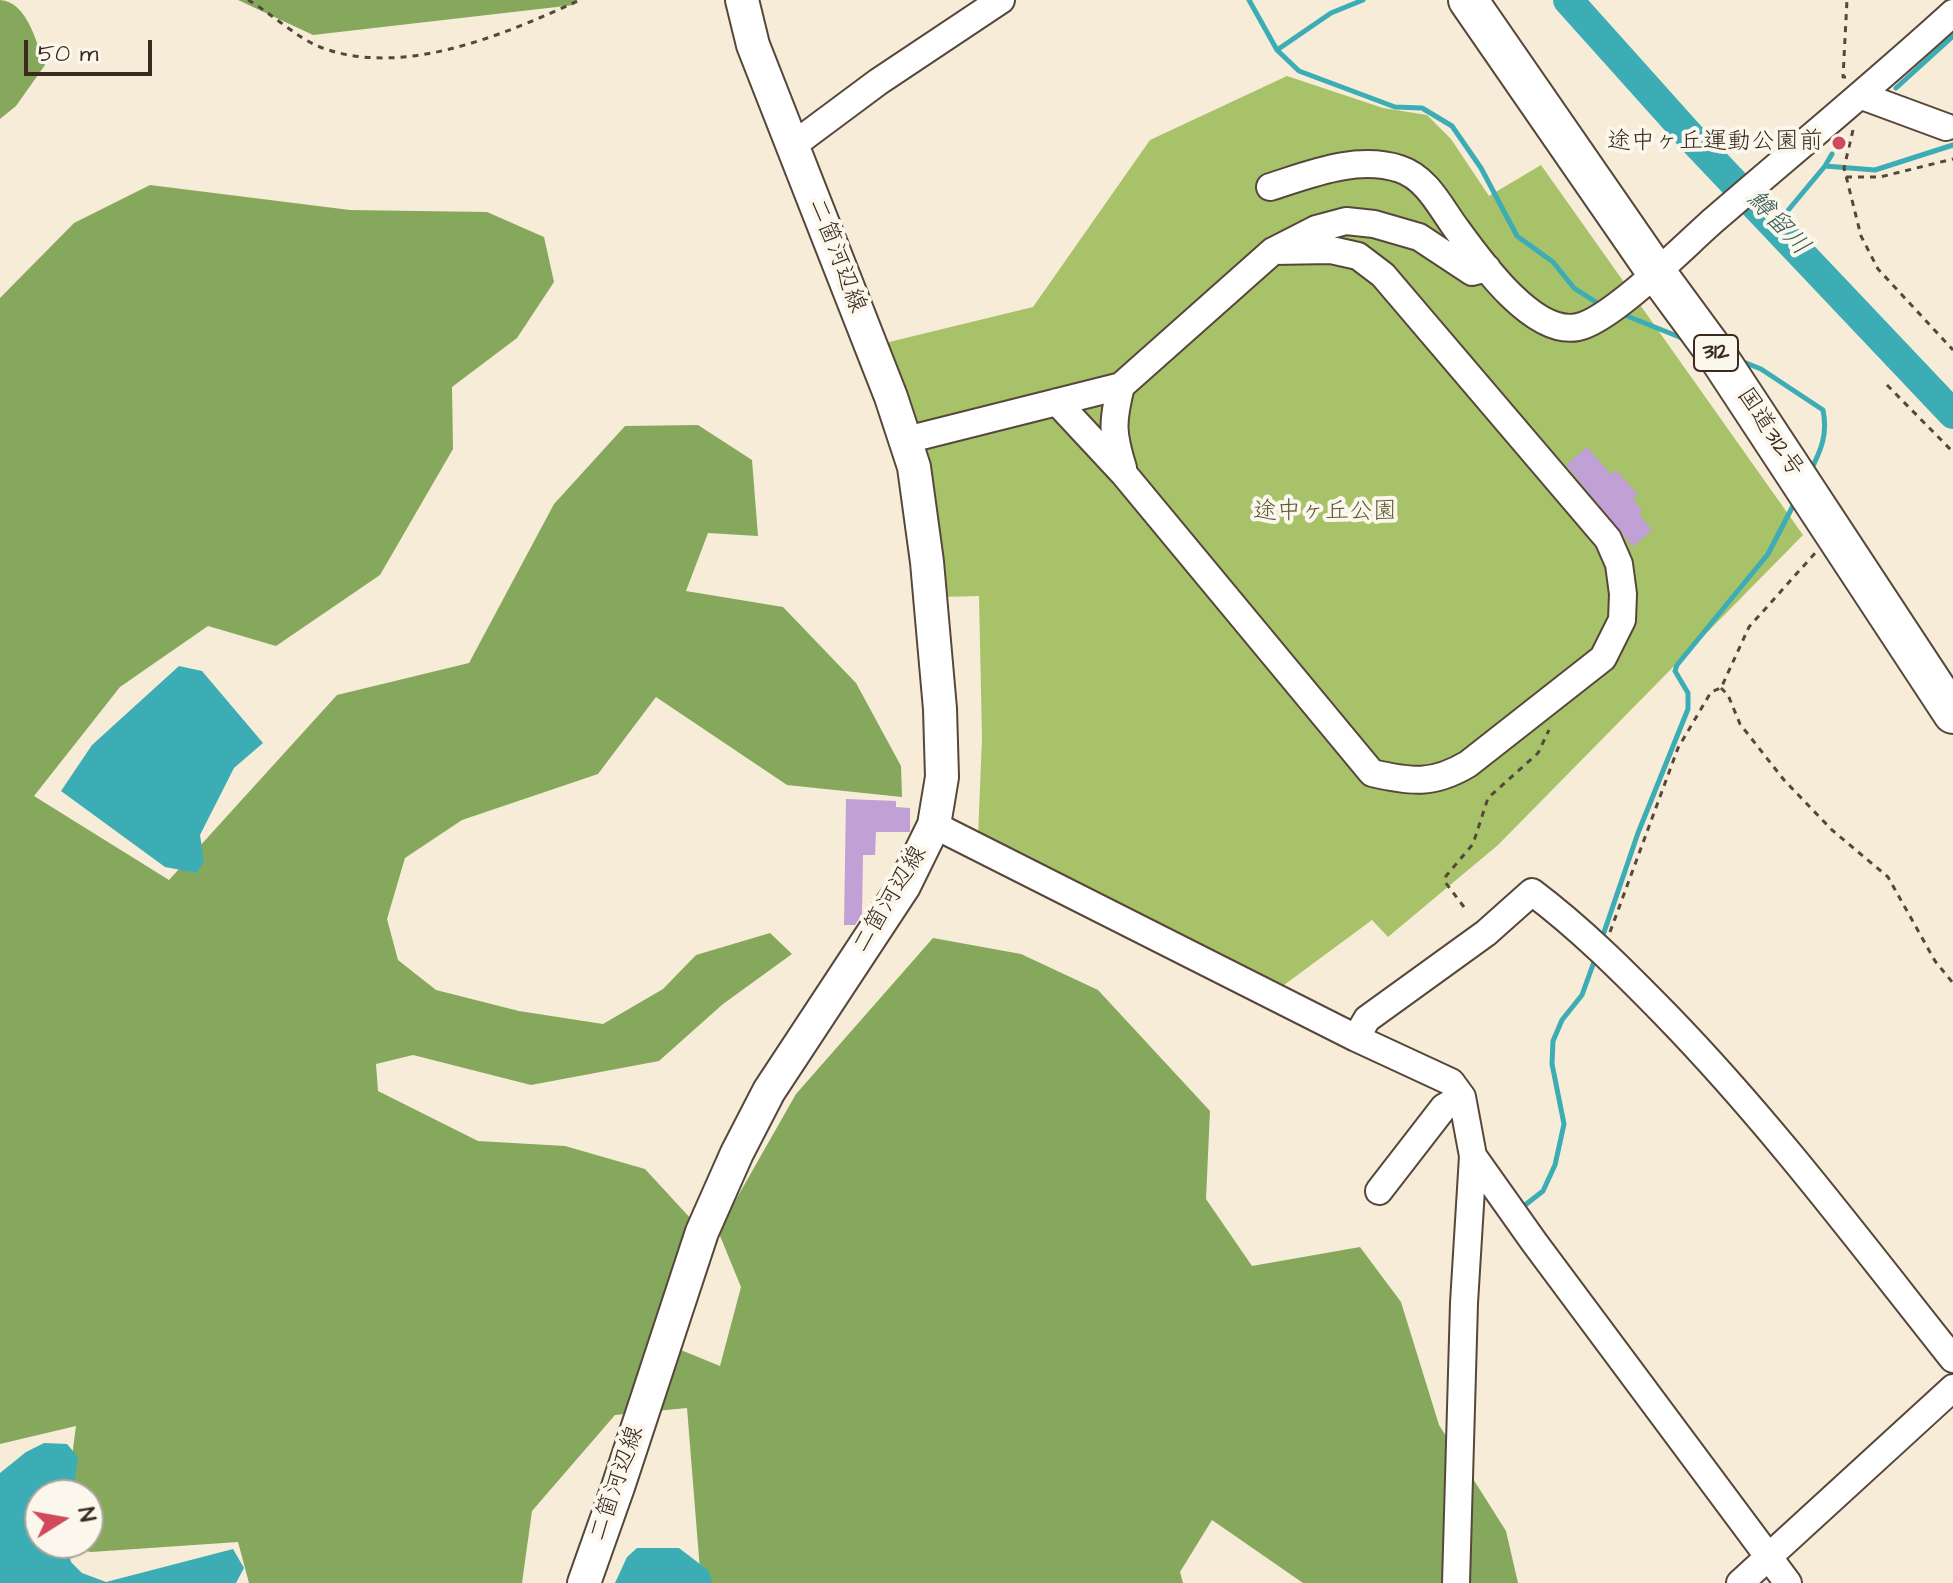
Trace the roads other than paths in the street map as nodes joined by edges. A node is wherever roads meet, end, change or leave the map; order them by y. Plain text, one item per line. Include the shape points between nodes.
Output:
1 (742, 0) edge
2 (1001, 0) edge
3 (1468, 0) edge
4 (1953, 13) edge
5 (1859, 87) junction
6 (1946, 127) dead end
7 (792, 146) junction
8 (1270, 187) dead end
9 (1273, 251) junction
10 (1487, 268) junction
11 (1656, 272) junction
12 (1121, 386) junction
13 (1057, 402) junction
14 (906, 440) junction
15 (1124, 474) junction
16 (1953, 714) edge
17 (934, 825) junction
18 (1356, 1038) junction
19 (1462, 1097) junction
20 (1473, 1156) junction
21 (1379, 1191) dead end
22 (1953, 1359) edge
23 (1953, 1388) edge
24 (1769, 1557) junction
25 (584, 1583) edge
26 (1456, 1583) edge
27 (1740, 1583) edge
28 (1788, 1583) edge

1 - 7 main road, 二箇河辺線 via 753,45
2 - 7 street
3 - 11 highway, 国道312号 / 312
4 - 5 street
5 - 6 street
5 - 11 street via 1795,151
7 - 14 main road, 二箇河辺線
8 - 10 street via 1329,168 1399,168 1415,176
9 - 10 street via 1316,229 1346,221 1419,237 1472,272
9 - 12 street
9 - 15 street via 1331,250 1358,256 1383,275 1608,539 1619,564 1622,620 1603,658 1450,775 1411,782 1372,773
10 - 11 street via 1530,313 1556,327 1578,327 1599,318
11 - 16 highway, 国道312号 / 312 via 1717,355
12 - 13 street
12 - 15 street via 1114,438
13 - 14 street
13 - 15 street
14 - 17 main road, 二箇河辺線 via 921,507 940,709 942,777
17 - 18 street
17 - 25 main road, 二箇河辺線 via 904,886 769,1091 737,1153 702,1232
18 - 19 street via 1451,1082
18 - 22 street via 1367,1019 1486,933 1532,892 1604,951 1708,1059
19 - 20 street
19 - 21 street via 1444,1107
20 - 24 street
20 - 26 street
23 - 24 street
24 - 27 street
24 - 28 street

